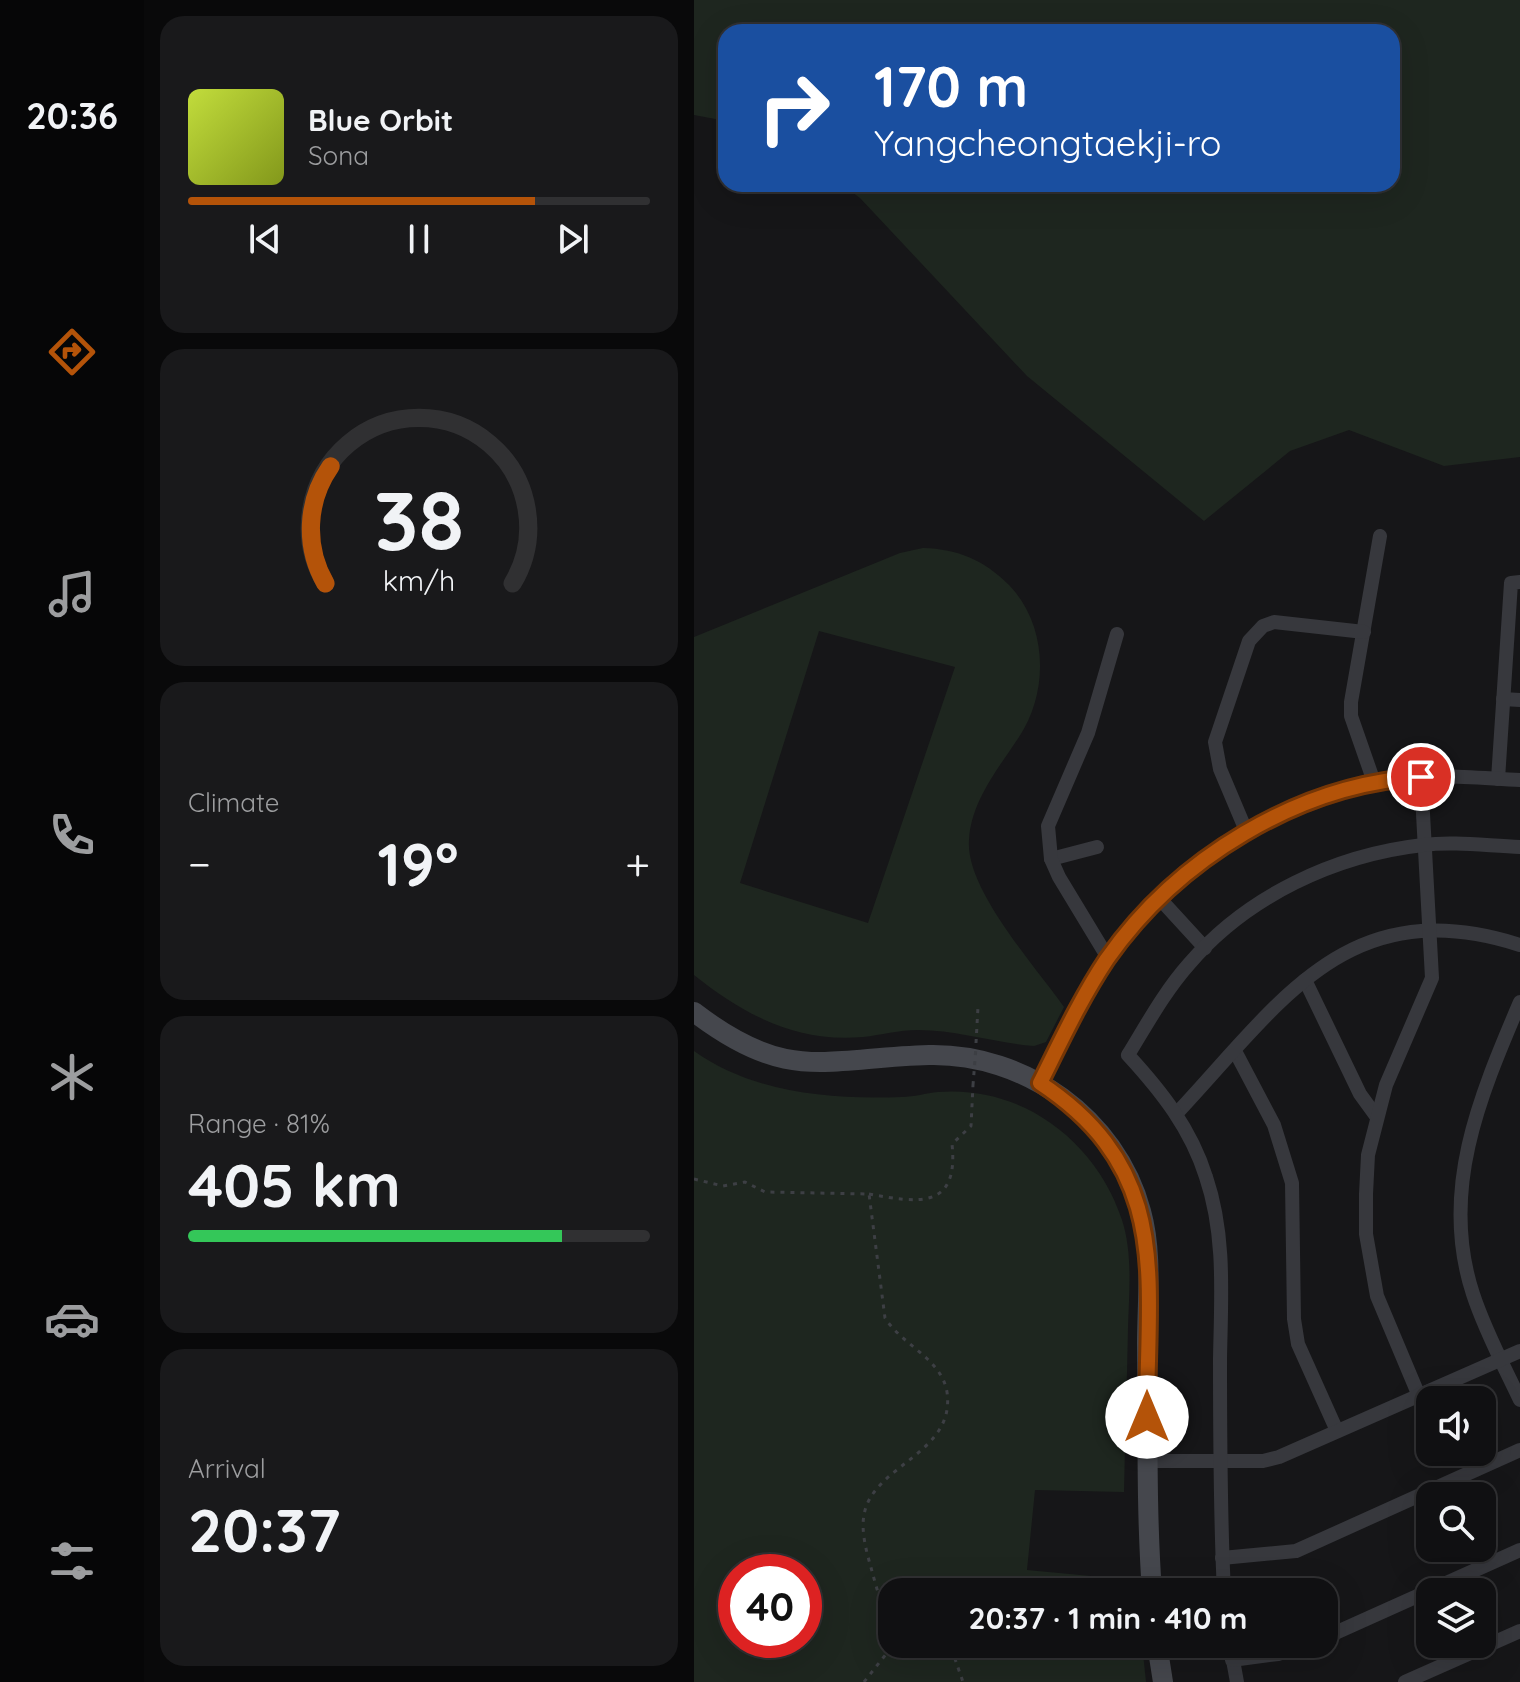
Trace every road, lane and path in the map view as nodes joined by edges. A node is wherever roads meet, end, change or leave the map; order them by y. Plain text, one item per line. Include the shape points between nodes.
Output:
1 (1380, 536) dead end
2 (1520, 582) edge
3 (1364, 632) junction
4 (1117, 634) dead end
5 (1503, 699) junction
6 (1520, 700) edge
7 (1421, 777) junction
8 (1498, 779) junction
9 (1520, 780) edge
10 (1374, 782) junction
11 (1247, 833) junction
12 (1425, 844) junction
13 (1097, 847) dead end
14 (1520, 847) edge
15 (1051, 859) junction
16 (1161, 900) junction
17 (1430, 930) junction
18 (1520, 945) edge
19 (1205, 948) junction
20 (1108, 958) junction
21 (1305, 980) junction
22 (1520, 1002) edge
23 (978, 1007) dead end
24 (694, 1012) edge
25 (1235, 1051) junction
26 (1040, 1083) junction
27 (1177, 1113) junction
28 (1376, 1116) junction
29 (694, 1179) edge
30 (869, 1194) junction
31 (1520, 1351) edge
32 (1501, 1359) junction
33 (1441, 1386) edge
34 (1416, 1389) edge
35 (1416, 1397) edge
36 (1520, 1400) edge
37 (1337, 1431) junction
38 (1520, 1450) edge
39 (1148, 1461) junction
40 (1220, 1461) junction
41 (1520, 1550) edge
42 (1222, 1558) junction
43 (1152, 1578) edge
44 (1223, 1578) edge
45 (878, 1597) edge
46 (1520, 1631) edge
47 (1338, 1632) edge
48 (883, 1658) edge
49 (953, 1658) edge
50 (1159, 1658) edge
51 (1247, 1658) edge
52 (1232, 1660) joint
53 (1423, 1678) edge
54 (864, 1682) edge
55 (963, 1682) edge
56 (1163, 1682) edge
57 (1237, 1682) edge
58 (1405, 1682) edge

1 - 3 street
2 - 5 street via 1511,583
3 - 10 street via 1351,716
3 - 11 street via 1274,622 1249,641 1215,742 1220,769
4 - 15 street via 1088,733 1048,826
5 - 6 street
5 - 8 street
7 - 8 street
7 - 10 street
7 - 12 street
8 - 9 street
10 - 11 street via 1310,801
11 - 16 street
12 - 14 street
12 - 17 street
12 - 19 street via 1368,853 1314,872 1265,900
13 - 15 street
15 - 20 street
16 - 19 street
16 - 20 street
17 - 18 street
17 - 21 street via 1365,942
17 - 28 street via 1432,978
19 - 27 street via 1171,987 1128,1055
20 - 26 street
21 - 25 street
21 - 28 street via 1360,1094
22 - 32 street via 1468,1137 1460,1203 1460,1235 1473,1295
23 - 30 path, bridge via 971,1126 952,1144 955,1164 950,1183 920,1202
24 - 26 street via 740,1043 784,1060 829,1064 951,1055 1016,1071
25 - 27 street
25 - 37 street via 1274,1125 1292,1183 1298,1344
26 - 39 street via 1094,1125 1124,1168 1141,1209 1148,1256
27 - 40 street via 1206,1174 1219,1229
28 - 34 street via 1368,1155 1366,1234 1377,1296
29 - 30 path via 723,1186 745,1182 765,1192
30 - 45 path via 885,1318 897,1335 937,1366 947,1392 946,1414 934,1438 884,1479 863,1513
31 - 32 street
32 - 33 street
32 - 36 street
35 - 37 street
37 - 40 street via 1279,1457
38 - 42 street via 1296,1551
39 - 40 street
39 - 43 street
40 - 42 street
41 - 47 street
42 - 44 street
46 - 53 street
48 - 54 path
49 - 55 path
50 - 56 street
51 - 52 street
52 - 57 street
53 - 58 street

